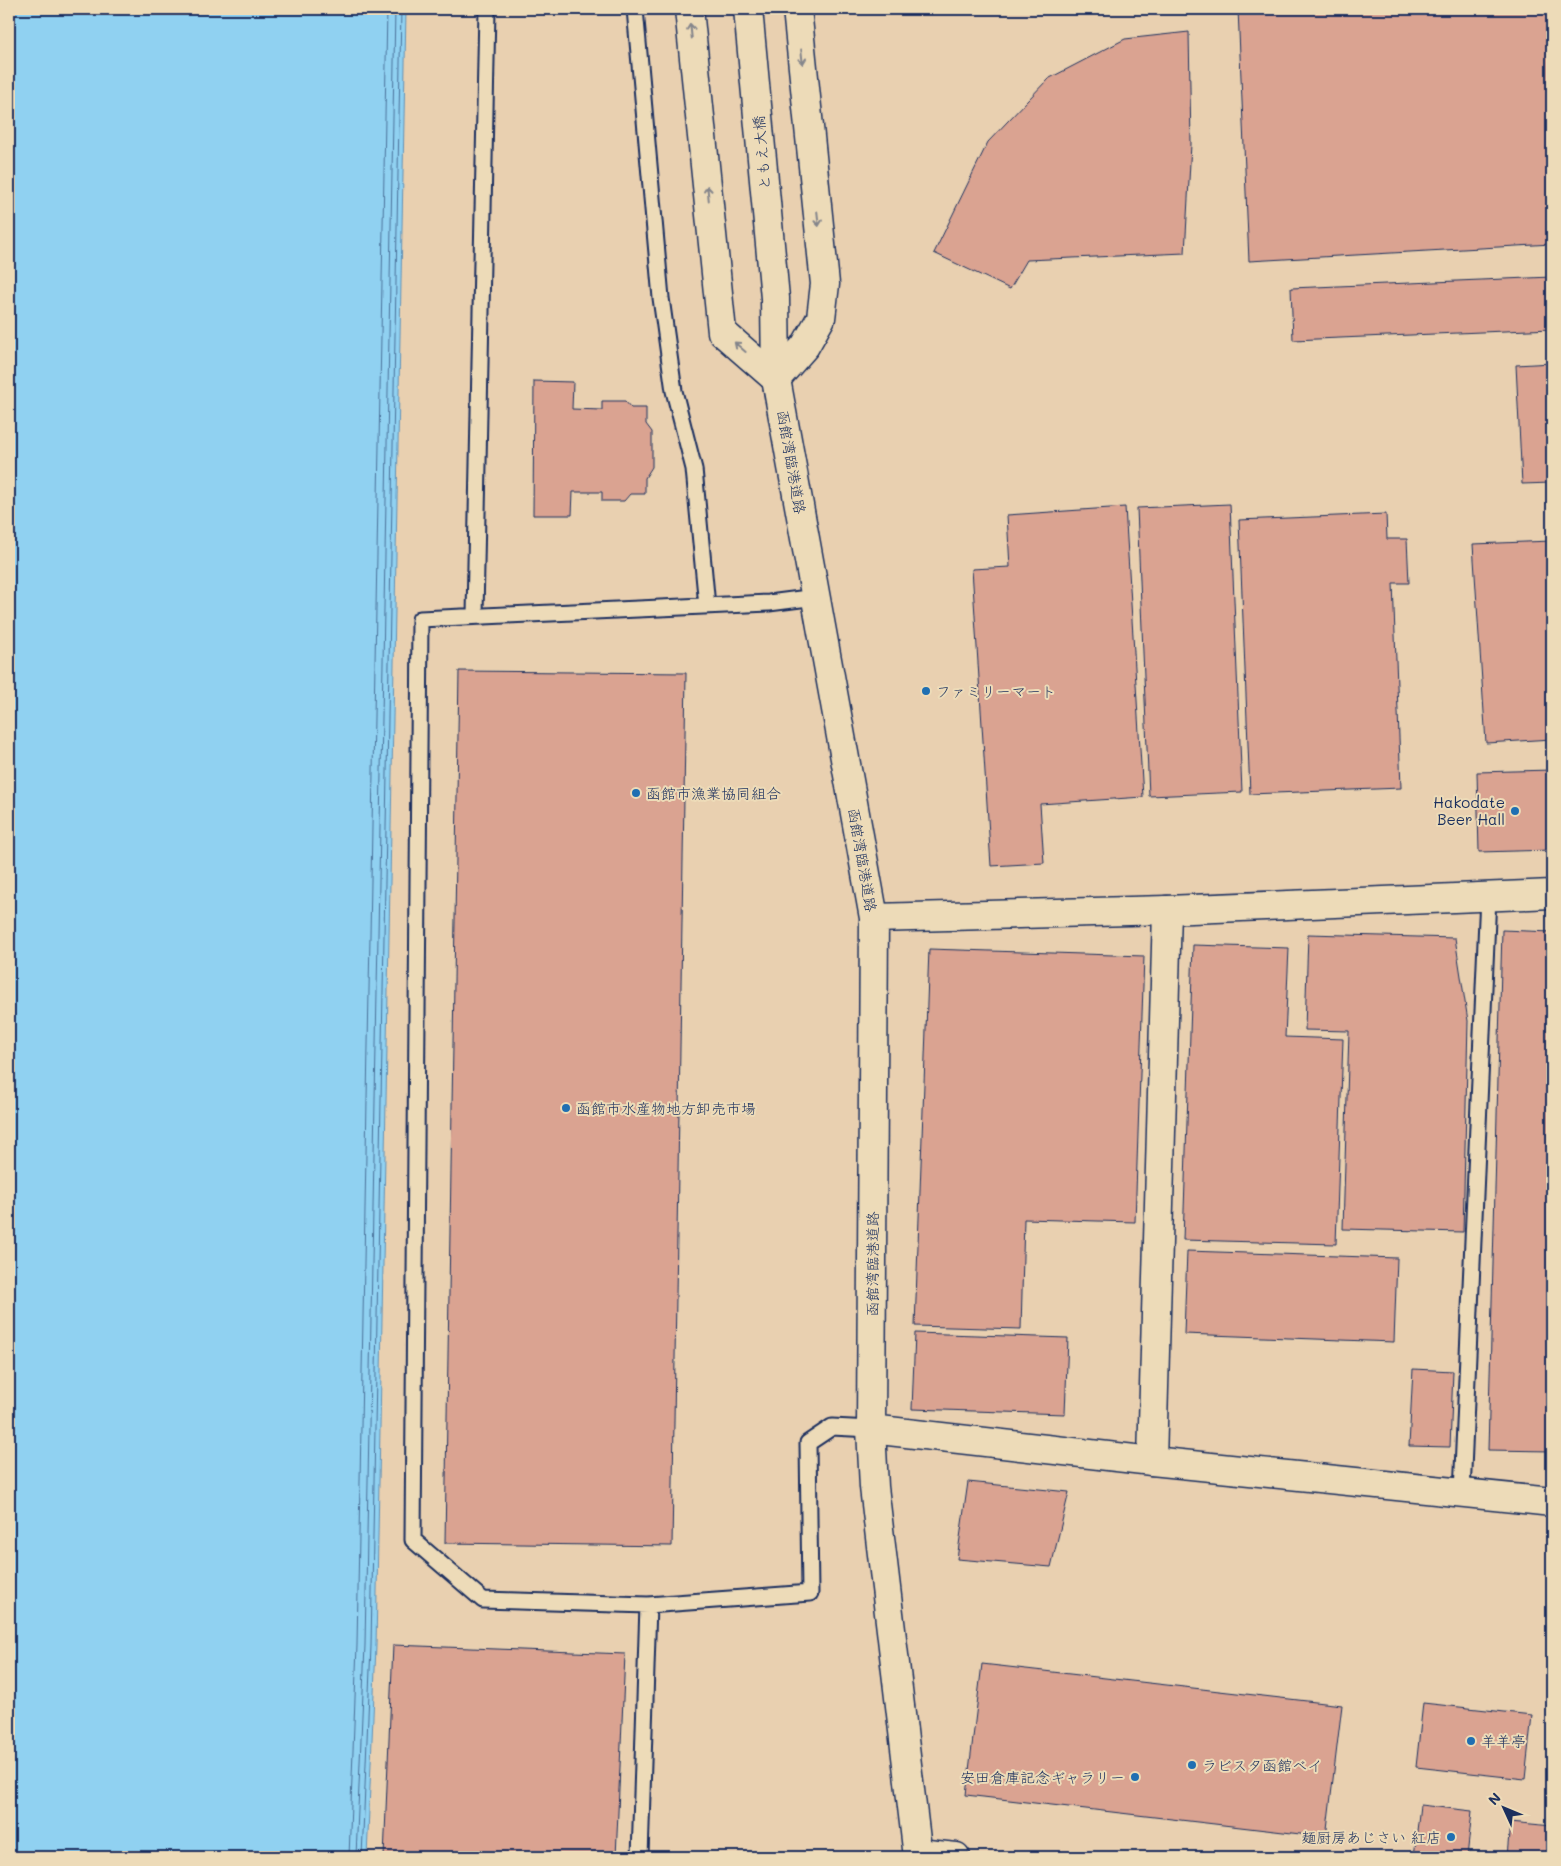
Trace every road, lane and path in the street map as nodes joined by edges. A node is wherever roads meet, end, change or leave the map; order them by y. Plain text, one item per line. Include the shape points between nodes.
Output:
1 (487, 9) edge
2 (635, 9) edge
3 (689, 9) edge
4 (748, 9) edge
5 (798, 9) edge
6 (775, 298) joint
7 (776, 379) junction
8 (816, 597) junction
9 (707, 606) junction
10 (474, 615) junction
11 (1552, 894) edge
12 (1488, 896) junction
13 (1167, 910) junction
14 (874, 918) junction
15 (872, 1429) junction
16 (1152, 1461) junction
17 (1462, 1493) junction
18 (1552, 1502) edge
19 (648, 1605) junction
20 (918, 1855) edge
21 (640, 1857) edge
22 (956, 1857) edge

1 - 10 lane
2 - 9 lane via 661,298 674,391 694,469
7 -> 3 street via 722,332
4 - 6 street, ともえ大橋
5 -> 7 street via 824,284 821,318 805,346
6 - 7 street, 函館湾臨港道路
7 - 8 street, 函館湾臨港道路
8 - 9 lane
8 - 14 street, 函館湾臨港道路
9 - 10 lane
10 - 19 lane via 420,619 413,1540 483,1600
11 - 12 street
12 - 13 street
12 - 17 lane
13 - 14 street
13 - 16 street
14 - 15 street, 函館湾臨港道路
15 - 16 street
15 - 19 lane via 832,1427 808,1443 810,1594
15 - 20 street, 函館湾臨港道路 via 874,1487
16 - 17 street
17 - 18 street
19 - 21 lane
20 - 22 street

